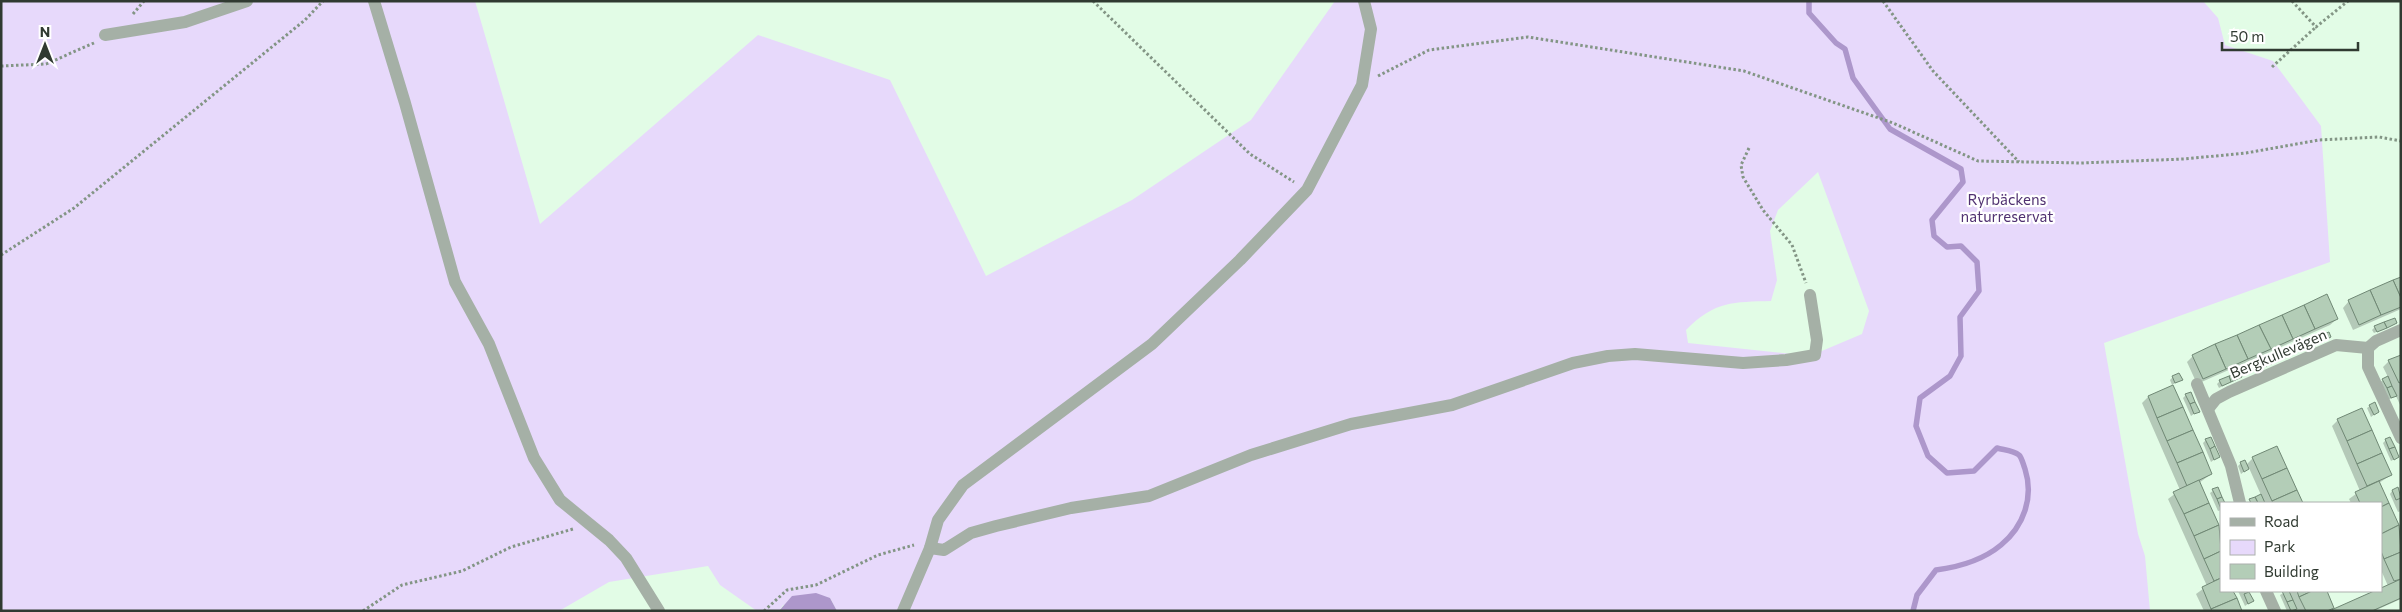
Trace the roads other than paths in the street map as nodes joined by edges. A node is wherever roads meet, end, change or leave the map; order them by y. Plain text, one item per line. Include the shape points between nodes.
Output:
1 (247, 1) edge
2 (374, 1) edge
3 (1364, 1) edge
4 (105, 35) road end
5 (1810, 295) road end
6 (2401, 330) edge
7 (2368, 348) junction
8 (2197, 384) dead end
9 (2208, 410) junction
10 (2401, 438) edge
11 (2240, 502) edge
12 (931, 544) junction
13 (2266, 592) edge
14 (659, 611) edge
15 (903, 611) edge
16 (2275, 611) edge

1 - 4 street via 185,22
2 - 14 street via 456,282 489,344 534,458 560,500 626,558
3 - 12 street via 1371,29 1362,85 1307,190 1152,344 963,485 938,520
5 - 12 street via 1817,340 1815,355 1743,363 1635,354 1591,359 1452,405 1351,424 1251,455 1149,496 1071,508 996,526 971,533 944,550
6 - 7 street
7 - 9 street, Bergkullevägen via 2336,345 2229,392
7 - 10 street via 2368,367
8 - 9 street
9 - 11 street via 2232,466
12 - 15 street
13 - 16 street

